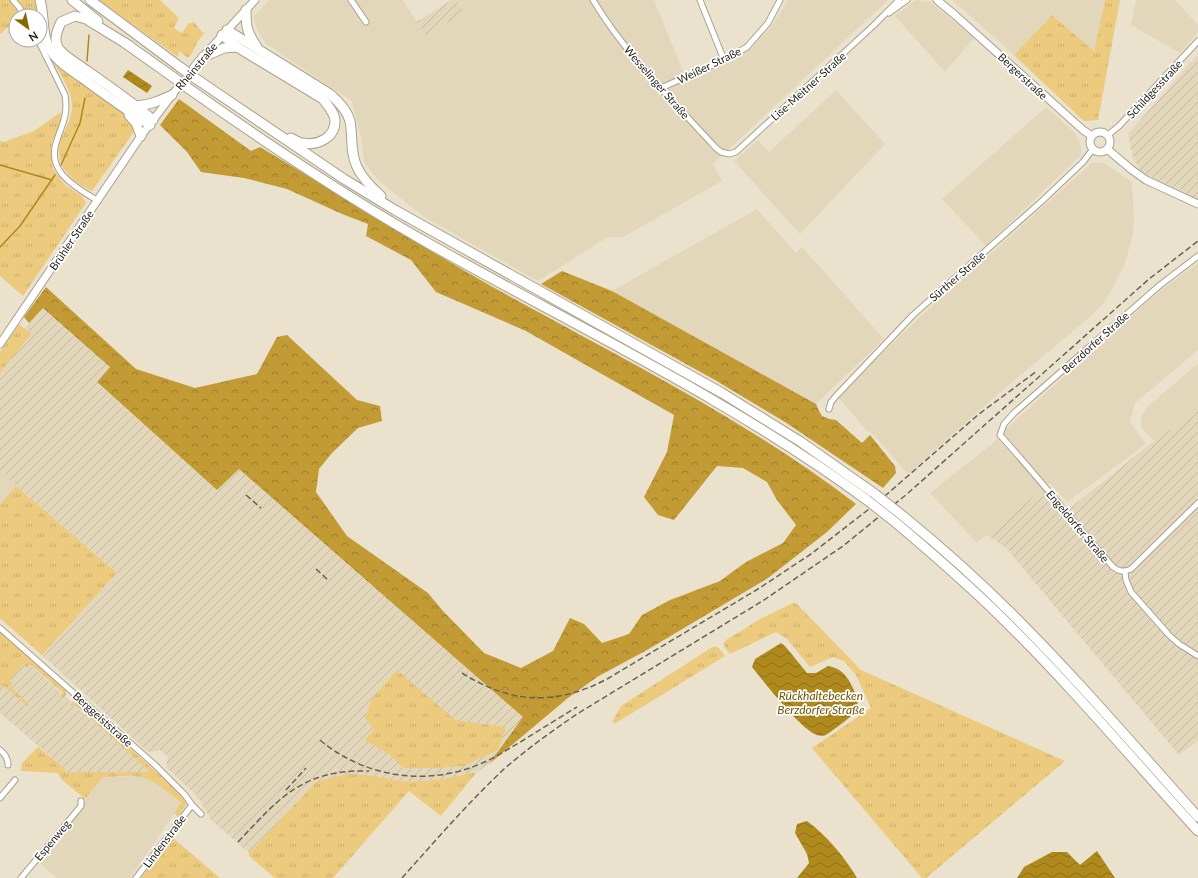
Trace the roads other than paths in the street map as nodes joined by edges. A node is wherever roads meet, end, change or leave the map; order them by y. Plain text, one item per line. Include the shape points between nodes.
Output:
1 (13, 0) edge
2 (40, 0) edge
3 (72, 0) edge
4 (90, 0) edge
5 (255, 0) edge
6 (351, 0) edge
7 (593, 0) edge
8 (700, 0) edge
9 (780, 0) edge
10 (899, 0) edge
11 (907, 0) edge
12 (937, 0) edge
13 (944, 0) edge
14 (20, 8) edge
15 (246, 10) junction
16 (955, 15) junction
17 (884, 16) junction
18 (366, 22) dead end
19 (225, 33) junction
20 (1198, 40) edge
21 (130, 46) junction
22 (237, 47) junction
23 (42, 48) edge
24 (259, 50) junction
25 (203, 57) junction
26 (724, 60) junction
27 (661, 88) junction
28 (172, 95) junction
29 (136, 106) junction
30 (123, 108) junction
31 (248, 114) junction
32 (151, 123) junction
33 (1108, 135) junction
34 (141, 136) junction
35 (1092, 136) junction
36 (1093, 149) junction
37 (1107, 149) junction
38 (730, 154) joint
39 (98, 201) junction
40 (1198, 204) edge
41 (395, 210) junction
42 (1198, 256) edge
43 (0, 344) edge
44 (829, 409) dead end
45 (1000, 435) joint
46 (1198, 503) edge
47 (1125, 572) junction
48 (0, 628) edge
49 (1198, 656) edge
50 (0, 750) edge
51 (8, 765) dead end
52 (15, 780) dead end
53 (0, 798) edge
54 (81, 801) dead end
55 (192, 805) junction
56 (201, 814) dead end
57 (1198, 816) edge
58 (1198, 831) edge
59 (21, 878) edge
60 (136, 878) edge

1 - 14 street
2 - 30 highway via 43,7 44,33 50,51
3 - 21 highway
4 - 31 highway, bridge
5 - 15 main road, Rheinstraße
6 - 18 street
7 - 27 street, Wesselinger Straße via 611,28
8 - 26 street
9 - 26 street, Weißer Straße via 768,23 747,46
10 - 17 street, Lise-Meitner-Straße
11 - 17 street, Lise-Meitner-Straße
12 - 16 main road, Bergerstraße
13 - 16 main road, Bergerstraße
15 - 19 main road, Rheinstraße
15 - 24 highway via 246,27
16 - 35 main road, Bergerstraße
17 - 38 street, Lise-Meitner-Straße via 741,148
19 - 22 highway
19 - 24 highway
19 - 25 main road, Rheinstraße
20 - 33 street, Schildgesstraße
21 - 29 highway via 86,19 75,16 61,22 57,30 59,49
21 - 58 highway, bridge via 307,170 432,245 733,411 806,457 867,500 950,569 1019,635
22 - 25 highway via 224,48
22 - 31 highway via 323,99 332,111 335,121 332,133 326,139 315,144 301,143
23 - 39 street via 65,95 66,103 65,122 56,142 56,162 61,173 72,185
24 - 41 highway via 330,94 341,104 350,120 352,150 357,167 373,189
25 - 28 main road, Rheinstraße
26 - 27 street, Weißer Straße
27 - 38 street, Wesselinger Straße via 715,147
28 - 29 highway via 156,103
28 - 32 main road, Rheinstraße
29 - 32 highway
30 - 32 highway
30 - 34 highway via 136,123
31 - 41 highway
32 - 34 main road, Rheinstraße
33 - 35 main road via 1101,131
33 - 37 main road via 1111,141
34 - 39 main road, Brühler Straße
35 - 36 main road via 1090,143
36 - 37 main road via 1099,152
36 - 44 street, Sürther Straße via 1042,201 913,315 831,402
37 - 40 main road via 1146,180
39 - 43 main road, Brühler Straße
41 - 57 highway, bridge via 728,397 801,442 875,494 970,574 1018,619
42 - 45 street, Berzdorfer Straße via 1160,285 1014,413 1004,424
45 - 47 street, Engeldorfer Straße via 1113,567
46 - 47 street
47 - 49 street via 1131,592 1164,630 1179,644
48 - 55 street, Berggeiststraße via 154,764
50 - 51 street via 8,759
52 - 53 street
54 - 59 street, Espenweg via 81,806
55 - 56 street, Berggeiststraße
55 - 60 street, Lindenstraße

